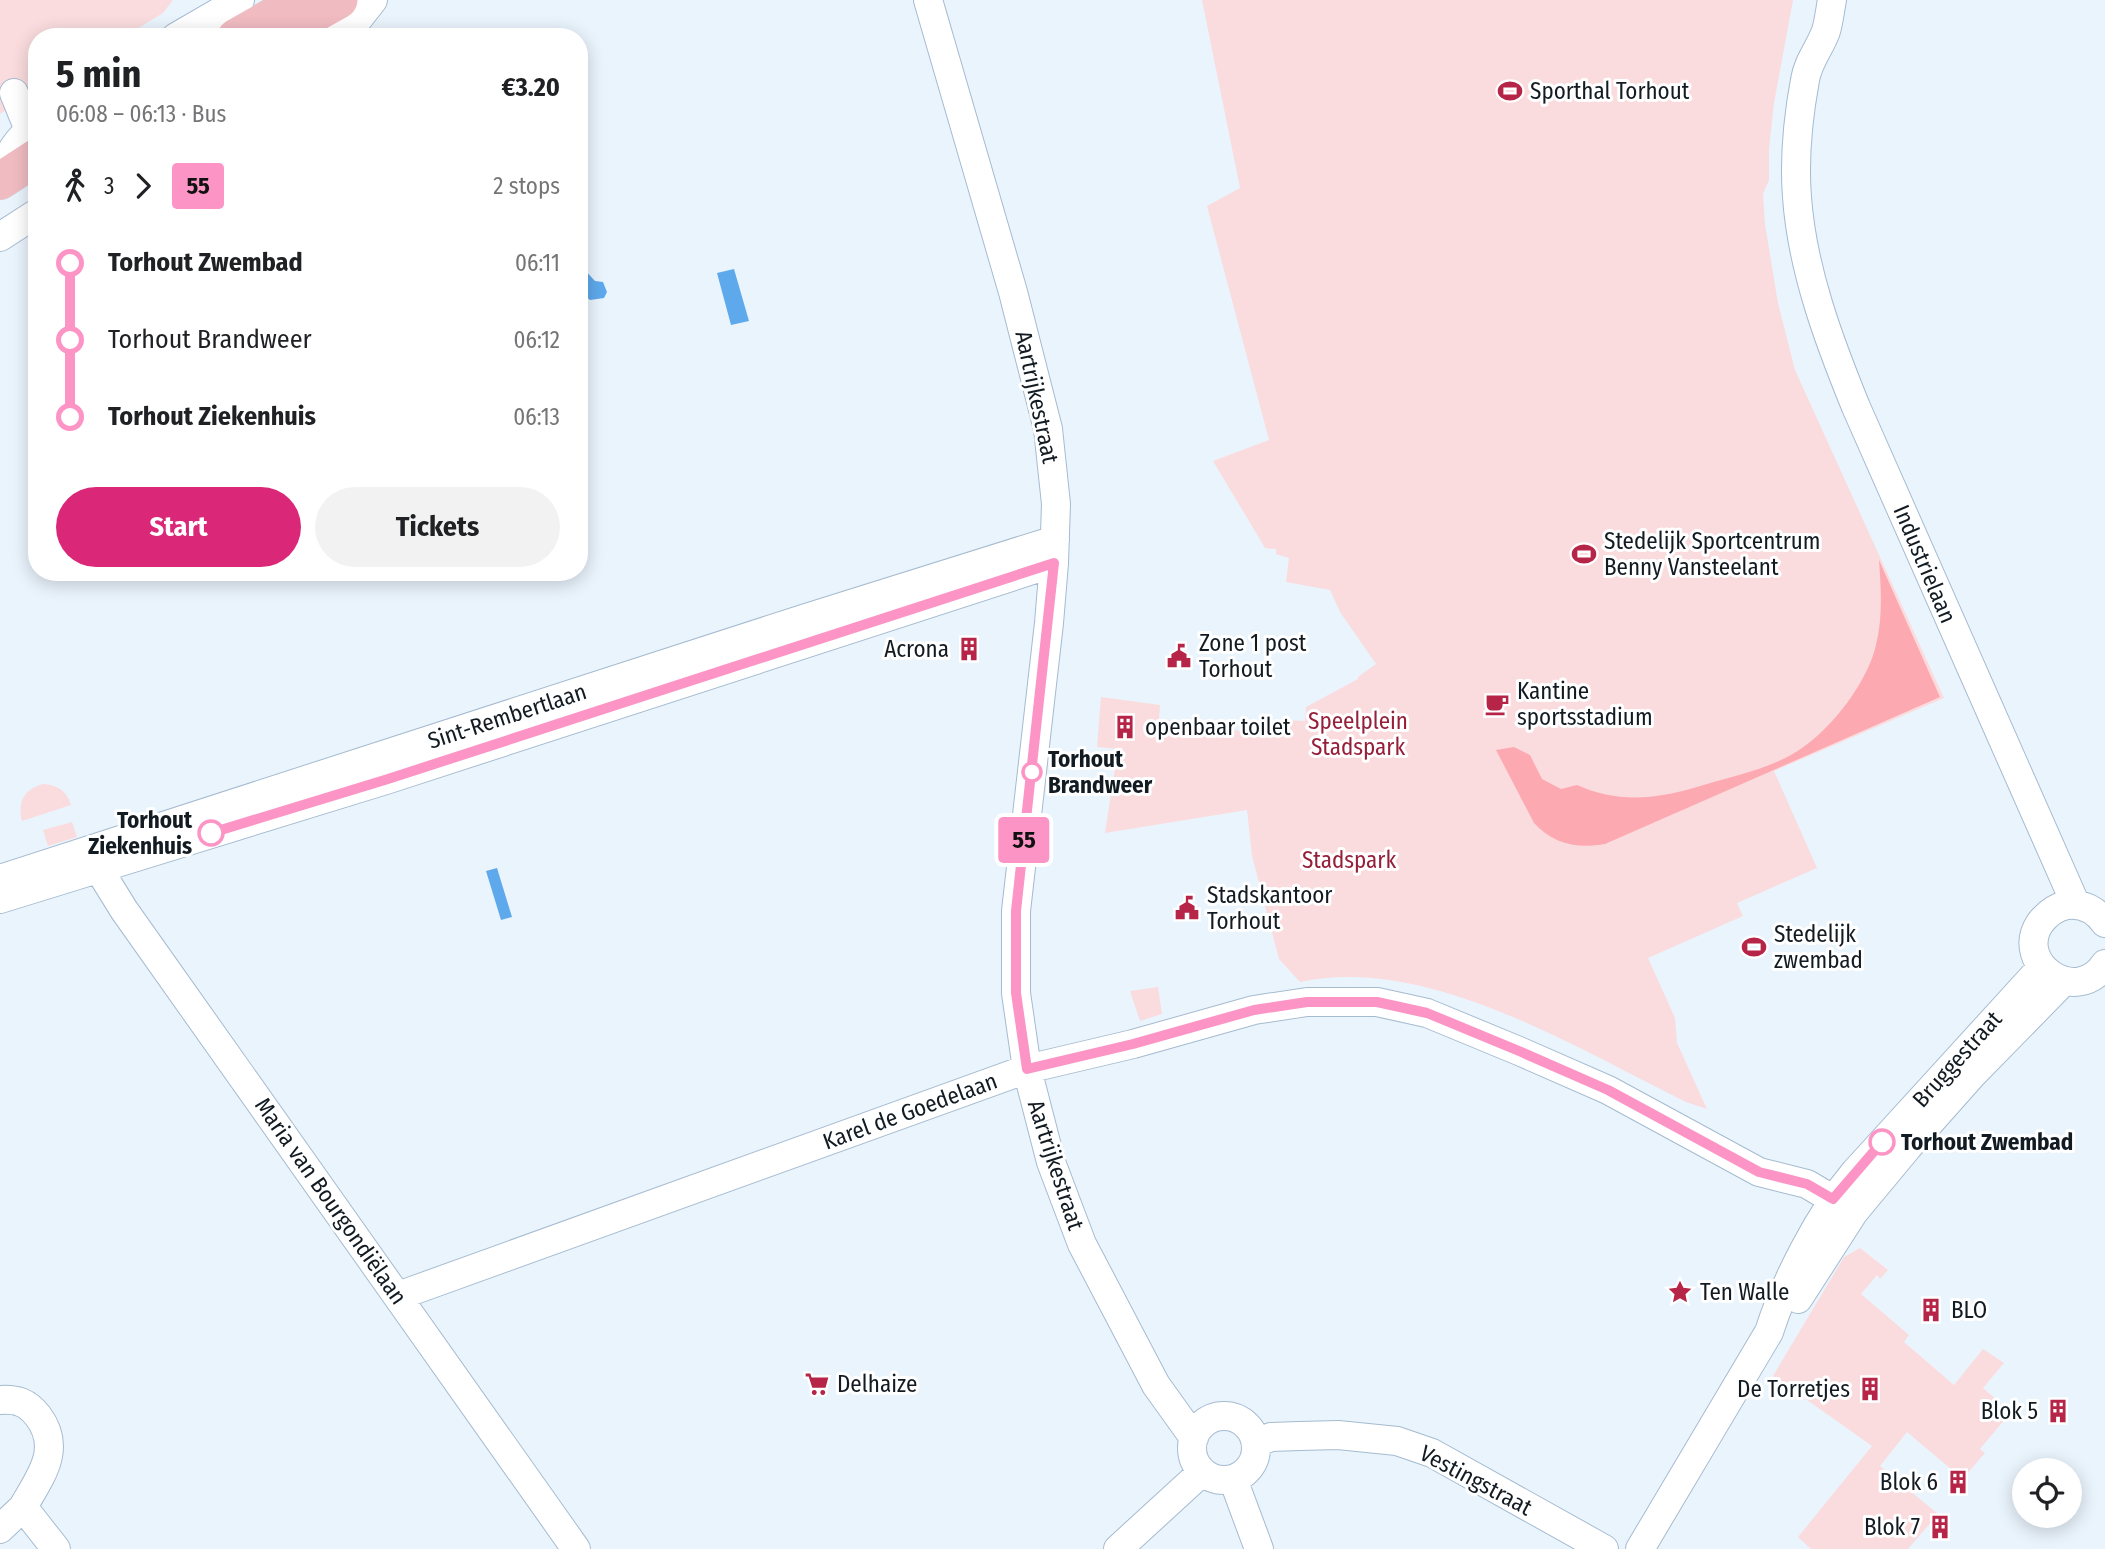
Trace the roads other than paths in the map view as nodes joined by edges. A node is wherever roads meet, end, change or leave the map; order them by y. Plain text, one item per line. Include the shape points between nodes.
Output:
1 (240, 0) edge
2 (302, 0) edge
3 (339, 0) edge
4 (373, 0) edge
5 (928, 0) edge
6 (1814, 0) edge
7 (1832, 0) edge
8 (192, 28) edge
9 (252, 28) edge
10 (289, 28) edge
11 (347, 28) edge
12 (1813, 54) junction
13 (14, 93) dead end
14 (28, 123) edge
15 (28, 144) edge
16 (0, 180) edge
17 (28, 185) edge
18 (0, 202) edge
19 (28, 219) edge
20 (0, 237) edge
21 (1054, 552) junction
22 (94, 859) junction
23 (0, 879) edge
24 (0, 899) edge
25 (2095, 911) edge
26 (2053, 974) junction
27 (2102, 977) edge
28 (1027, 1069) junction
29 (1844, 1205) junction
30 (398, 1296) junction
31 (0, 1400) edge
32 (1194, 1438) junction
33 (1256, 1443) junction
34 (1202, 1472) junction
35 (1233, 1479) junction
36 (23, 1507) junction
37 (0, 1530) edge
38 (575, 1548) edge
39 (56, 1549) edge
40 (1118, 1549) edge
41 (1259, 1549) edge
42 (1604, 1549) edge
43 (1640, 1549) edge

1 - 8 street
2 - 9 main road
3 - 10 main road
4 - 11 street
5 - 21 street, Aartrijkestraat via 1003,253 1048,429 1056,503
6 - 12 street, Industrielaan via 1809,34
7 - 12 street, Industrielaan via 1825,33
12 - 25 street, Industrielaan via 1797,149 1797,197 1808,261 1833,352 2035,819
13 - 14 street
15 - 16 main road
17 - 18 main road
19 - 20 street
21 - 22 street, Sint-Rembertlaan
21 - 28 street, Aartrijkestraat via 1016,911 1016,993
22 - 23 street, Sint-Rembertlaan
22 - 24 street, Sint-Rembertlaan
22 - 30 street, Maria van Bourgondiëlaan via 124,910
25 - 26 street via 2055,909 2037,928 2035,954
26 - 27 street via 2077,982
26 - 29 street, Bruggestraat via 1855,1172
28 - 29 street, Karel de Goedelaan via 1254,1010 1307,1002 1377,1002 1427,1013 1519,1051 1608,1090 1759,1172 1807,1184
28 - 30 street, Karel de Goedelaan
28 - 32 street, Aartrijkestraat via 1051,1162 1082,1244 1156,1385
29 - 43 street, Bruggestraat via 1780,1296 1769,1332
30 - 38 street, Maria van Bourgondiëlaan
31 - 36 street via 17,1399 34,1410 47,1428 50,1450
32 - 33 street via 1208,1420 1228,1416 1248,1426
32 - 34 street via 1194,1460
33 - 35 street via 1252,1464
33 - 42 street, Vestingstraat via 1271,1437 1338,1435 1397,1441 1432,1452
34 - 35 street via 1212,1478
34 - 40 street
35 - 41 street
36 - 37 street
36 - 39 street

